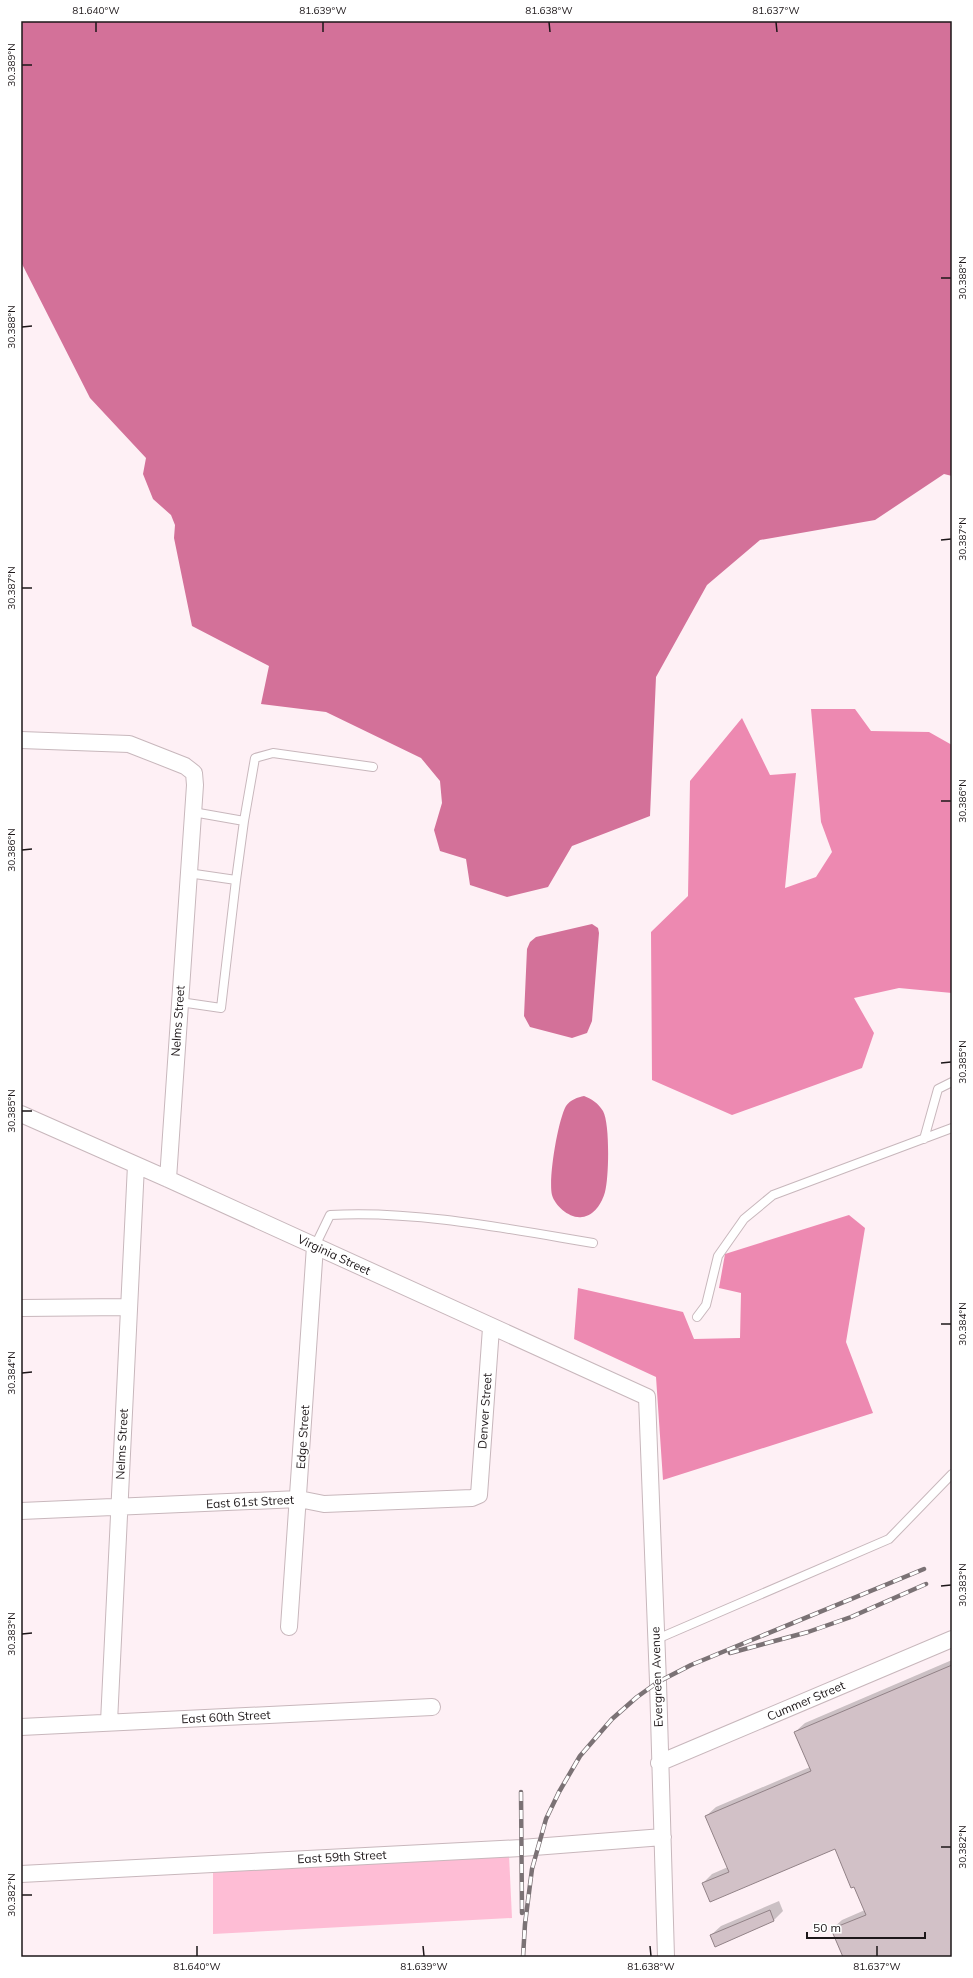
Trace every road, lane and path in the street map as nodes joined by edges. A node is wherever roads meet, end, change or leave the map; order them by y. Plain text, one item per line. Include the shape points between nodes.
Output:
1 (21, 740) edge
2 (373, 767) dead end
3 (193, 812) junction
4 (244, 821) junction
5 (188, 868) junction
6 (236, 880) junction
7 (180, 1002) junction
8 (952, 1082) edge
9 (21, 1114) edge
10 (952, 1128) edge
11 (924, 1139) junction
12 (136, 1166) junction
13 (168, 1179) junction
14 (593, 1243) dead end
15 (315, 1246) junction
16 (128, 1307) junction
17 (21, 1308) edge
18 (697, 1317) dead end
19 (491, 1328) junction
20 (646, 1397) joint
21 (952, 1474) edge
22 (479, 1495) joint
23 (299, 1500) junction
24 (119, 1508) junction
25 (21, 1512) edge
26 (289, 1627) dead end
27 (656, 1639) junction
28 (952, 1639) edge
29 (432, 1707) dead end
30 (109, 1722) junction
31 (21, 1727) edge
32 (659, 1763) junction
33 (663, 1836) junction
34 (21, 1874) edge
35 (666, 1957) edge

1 - 3 street, Nelms Street via 129,744 185,766 194,773
2 - 4 lane via 273,753 255,758
3 - 4 lane
3 - 5 street, Nelms Street
4 - 6 lane
5 - 6 lane
5 - 7 street, Nelms Street
6 - 7 lane via 221,1008
7 - 13 street, Nelms Street
8 - 11 lane via 938,1089
9 - 12 street, Virginia Street
10 - 11 lane
11 - 18 lane via 773,1195 744,1219 718,1256 706,1305
12 - 13 street, Virginia Street
12 - 16 street, Nelms Street
13 - 15 street, Virginia Street
14 - 15 lane via 422,1218 353,1214 330,1216
15 - 19 street, Virginia Street
15 - 23 street, Edge Street
16 - 17 street
16 - 24 street, Nelms Street
19 - 20 street, Virginia Street
19 - 22 street, Denver Street
20 - 27 street, Evergreen Avenue
21 - 27 lane via 889,1539
22 - 23 street, East 61st Street via 472,1498 324,1504
23 - 24 street, East 61st Street
23 - 26 street, Edge Street
24 - 25 street, East 61st Street
24 - 30 street, Nelms Street
27 - 32 street, Evergreen Avenue
28 - 32 street, Cummer Street
29 - 30 street, East 60th Street
30 - 31 street, East 60th Street
32 - 33 street, Evergreen Avenue
33 - 34 street, East 59th Street via 521,1848
33 - 35 street, Evergreen Avenue

